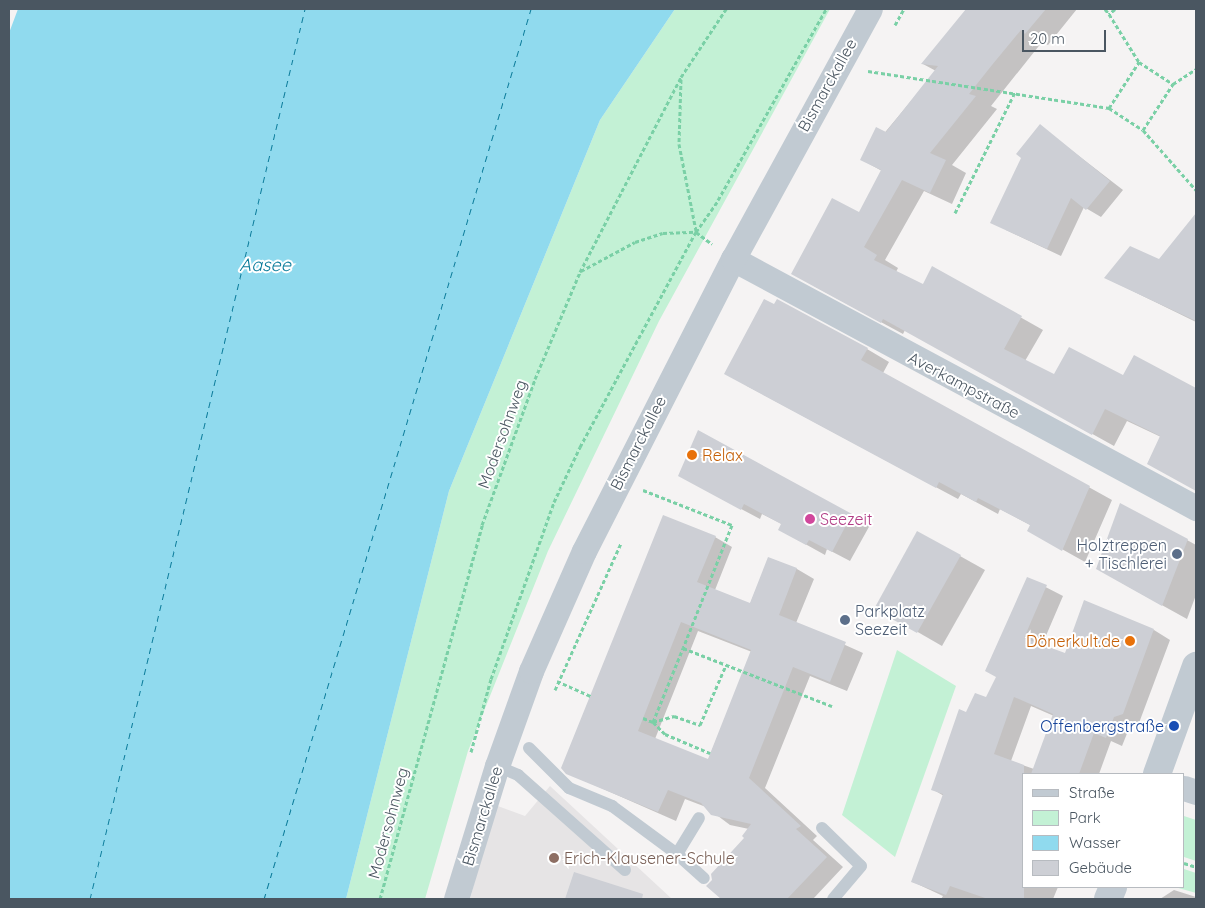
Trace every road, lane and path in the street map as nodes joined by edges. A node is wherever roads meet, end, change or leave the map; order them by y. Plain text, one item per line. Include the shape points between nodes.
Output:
1 (726, 9) edge
2 (826, 9) edge
3 (870, 9) edge
4 (904, 9) edge
5 (1105, 9) edge
6 (1115, 9) edge
7 (1109, 14) junction
8 (890, 32) dead end
9 (1139, 62) junction
10 (872, 63) dead end
11 (1196, 69) edge
12 (868, 70) junction
13 (681, 77) junction
14 (863, 79) dead end
15 (1173, 84) junction
16 (1015, 92) junction
17 (1109, 108) junction
18 (1143, 130) junction
19 (1196, 190) edge
20 (955, 213) dead end
21 (696, 232) junction
22 (733, 259) junction
23 (580, 272) junction
24 (620, 480) junction
25 (649, 482) dead end
26 (644, 490) junction
27 (640, 499) dead end
28 (1196, 508) edge
29 (625, 534) dead end
30 (682, 648) junction
31 (726, 665) junction
32 (1196, 666) edge
33 (532, 671) junction
34 (558, 682) junction
35 (590, 696) dead end
36 (551, 699) dead end
37 (832, 706) dead end
38 (643, 718) dead end
39 (653, 722) junction
40 (529, 748) dead end
41 (710, 753) dead end
42 (469, 759) dead end
43 (497, 766) junction
44 (1157, 773) edge
45 (699, 818) dead end
46 (822, 828) dead end
47 (677, 854) junction
48 (625, 870) dead end
49 (704, 878) dead end
50 (380, 899) edge
51 (456, 899) edge
52 (833, 899) edge

1 - 13 path, Modersohnweg
2 - 21 path via 718,200
3 - 22 street, Bismarckallee
4 - 8 path
5 - 7 path
6 - 7 path
7 - 9 path
9 - 15 path
9 - 17 path
10 - 12 path
11 - 15 path
12 - 14 path
12 - 16 path
13 - 21 path via 679,144
13 - 23 path, Modersohnweg
15 - 18 path
16 - 17 path
16 - 20 path
17 - 18 path
18 - 19 path
21 - 22 path
21 - 23 path via 663,233 635,242
21 - 42 path via 580,447 554,502 491,679
22 - 24 street, Bismarckallee
22 - 28 street, Averkampstraße
23 - 50 path, Modersohnweg via 535,379 482,525
24 - 26 path
24 - 33 street, Bismarckallee via 584,551
25 - 26 path
26 - 27 path
26 - 30 path via 732,525
29 - 34 path
30 - 31 path
30 - 39 path
31 - 37 path
31 - 39 path via 700,725 674,716
32 - 44 street
33 - 34 path
33 - 43 street, Bismarckallee
34 - 35 path
34 - 36 path
38 - 39 path
39 - 41 path via 665,734
40 - 47 lane via 569,788 612,806
43 - 48 lane via 518,775
43 - 51 street, Bismarckallee
45 - 47 lane
46 - 52 lane via 861,866
47 - 49 lane

